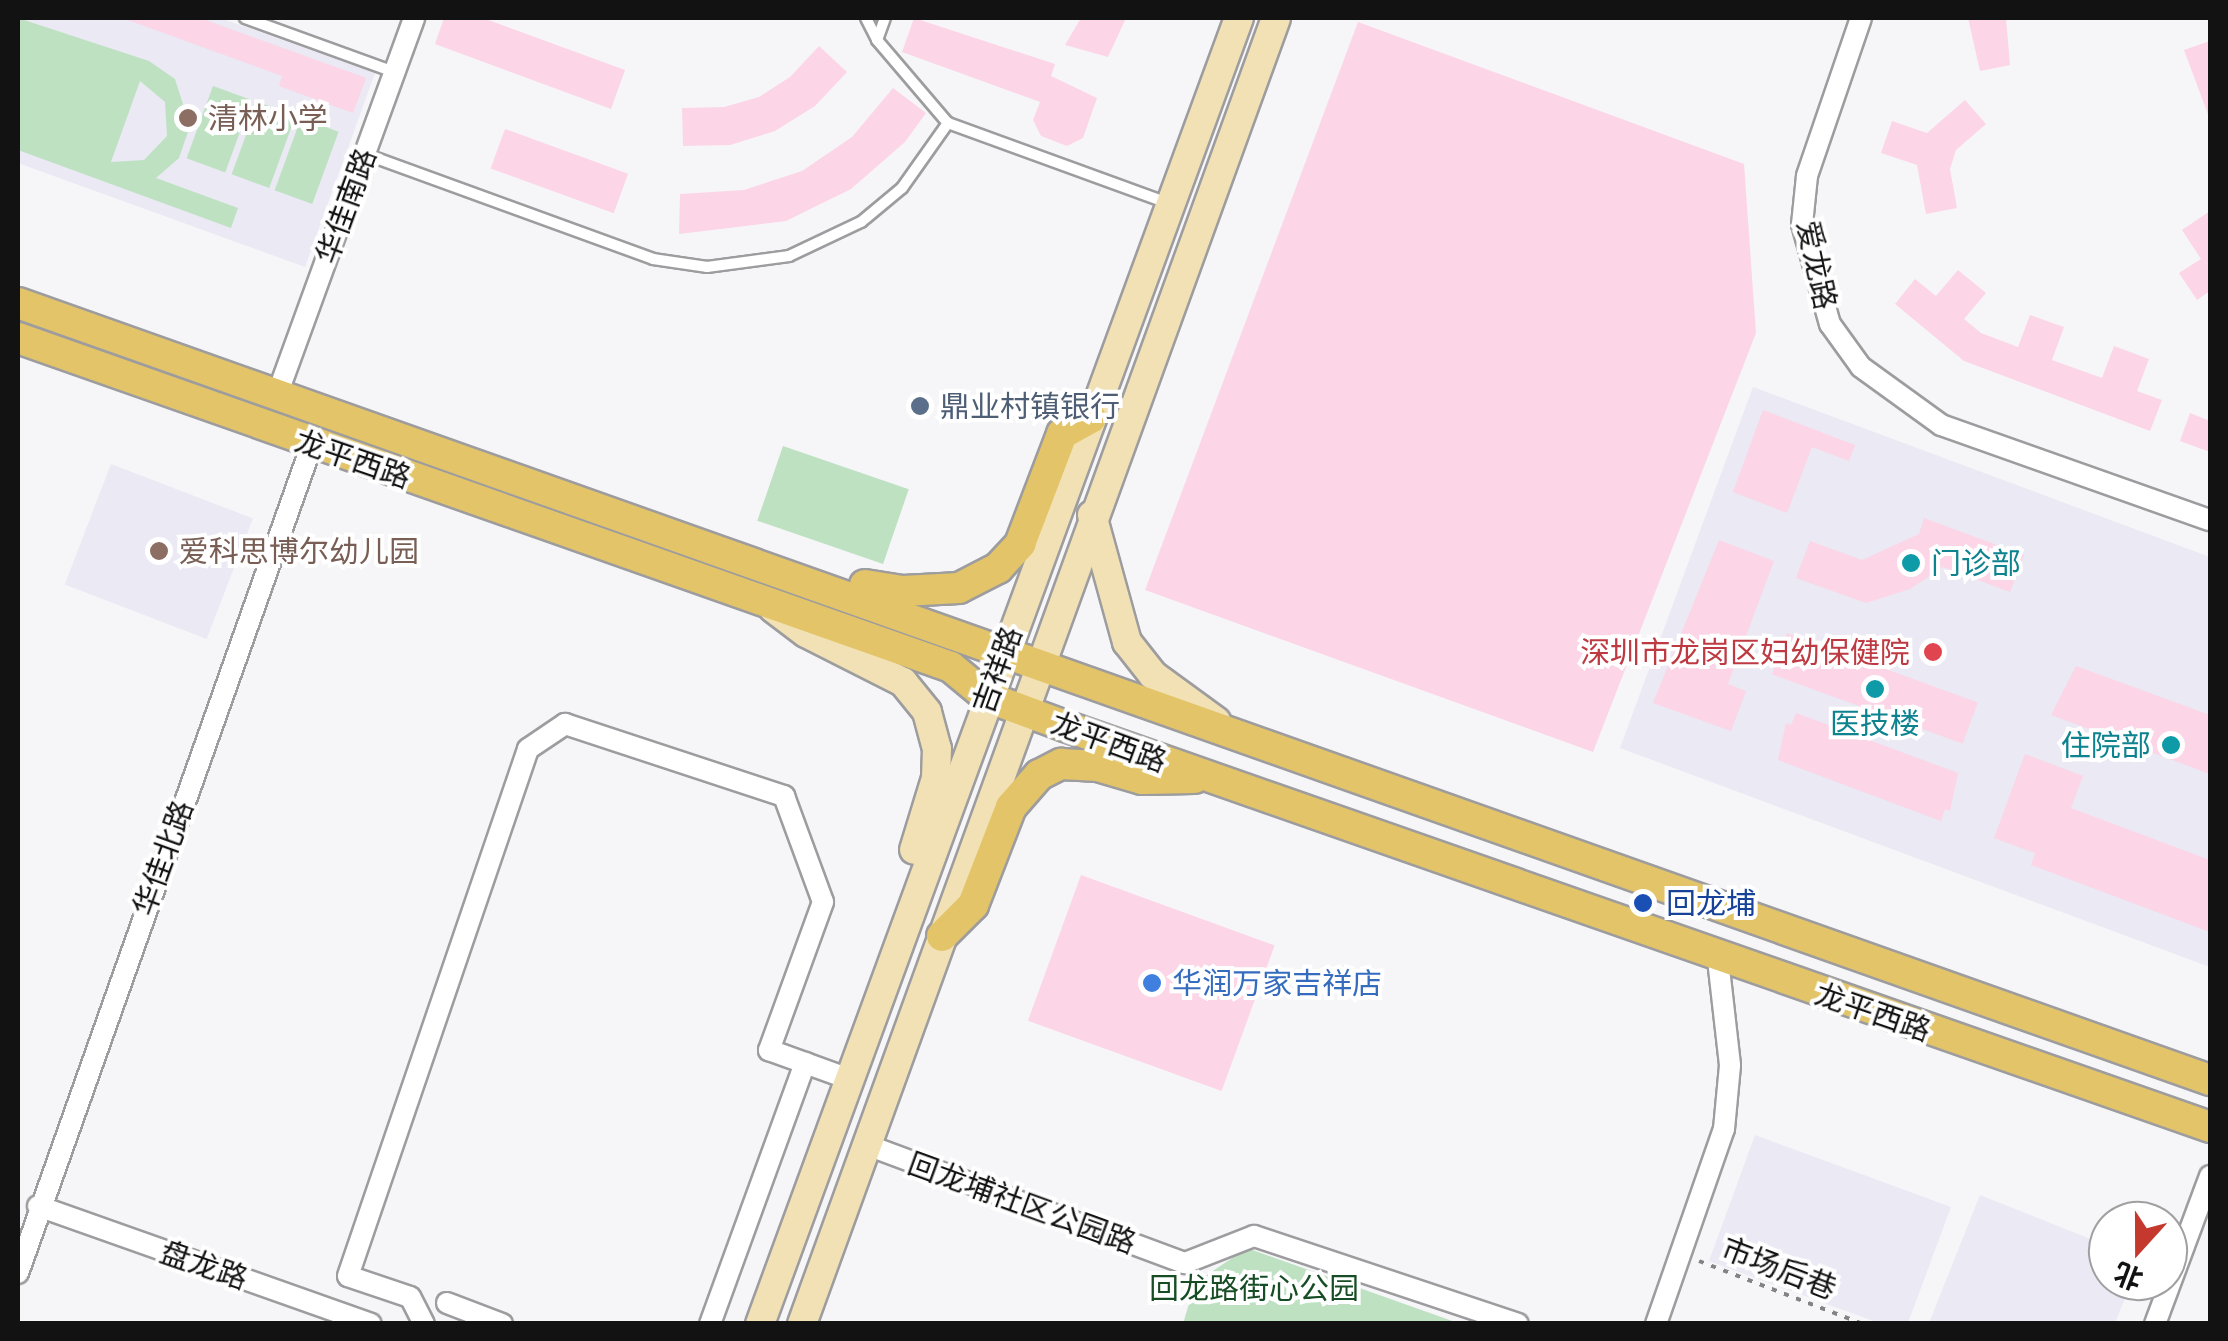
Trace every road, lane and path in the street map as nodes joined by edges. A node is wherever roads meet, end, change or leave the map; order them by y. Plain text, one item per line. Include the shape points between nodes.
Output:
1 (246, 18) edge
2 (414, 18) edge
3 (866, 18) edge
4 (886, 18) edge
5 (1239, 18) edge
6 (1276, 18) edge
7 (1861, 18) edge
8 (877, 40) junction
9 (394, 72) junction
10 (948, 123) junction
11 (364, 154) junction
12 (1170, 204) junction
13 (18, 303) edge
14 (18, 338) edge
15 (277, 395) junction
16 (1091, 418) junction
17 (312, 444) junction
18 (1092, 515) junction
19 (2210, 520) edge
20 (773, 568) junction
21 (768, 603) junction
22 (1004, 650) junction
23 (1042, 663) junction
24 (987, 697) junction
25 (1024, 711) junction
26 (1256, 746) junction
27 (1205, 776) junction
28 (905, 924) junction
29 (942, 936) junction
30 (1718, 959) junction
31 (805, 1063) junction
32 (849, 1079) junction
33 (2210, 1080) edge
34 (2210, 1127) edge
35 (867, 1145) junction
36 (2210, 1176) edge
37 (38, 1206) junction
38 (1680, 1254) junction
39 (18, 1273) edge
40 (448, 1303) dead end
41 (371, 1324) edge
42 (424, 1324) edge
43 (502, 1324) edge
44 (710, 1324) edge
45 (760, 1324) edge
46 (802, 1324) edge
47 (1518, 1324) edge
48 (1656, 1324) edge
49 (1862, 1324) edge
50 (2155, 1324) edge

1 - 9 lane
2 - 9 street, 华佳南路
3 - 8 lane
4 - 8 lane
5 - 12 main road, 吉祥路
6 - 18 main road, 吉祥路
7 - 19 street, 爱龙路 via 1807,176 1802,224 1830,324 1861,367 1941,425
8 - 10 lane
9 - 11 street, 华佳南路
10 - 11 lane via 920,168 862,222 789,256 735,266 653,259
10 - 12 lane
11 - 15 street, 华佳南路
12 - 16 main road, 吉祥路
13 - 15 main road, 龙平西路
14 - 17 main road, 龙平西路
15 - 20 main road, 龙平西路
16 - 20 main road via 1062,434 1020,544 998,568 959,588 903,592
16 - 22 main road, 吉祥路
17 - 21 main road, 龙平西路
17 - 37 street, 华佳北路
18 - 23 main road, 吉祥路
18 - 26 main road via 1120,626 1138,659 1170,690
20 - 22 main road, 龙平西路
21 - 24 main road, 龙平西路 via 951,667
21 - 28 main road via 806,634 903,682 927,712 936,778 905,882
22 - 23 main road, 龙平西路
22 - 24 main road, 吉祥路
23 - 25 main road, 吉祥路
23 - 26 main road, 龙平西路
24 - 25 main road, 龙平西路
24 - 28 main road, 吉祥路
25 - 27 main road, 龙平西路
25 - 29 main road, 吉祥路
26 - 33 main road, 龙平西路
27 - 29 main road via 1142,779 1060,764 1039,775 1011,808 974,906
27 - 30 main road, 龙平西路
28 - 32 main road, 吉祥路
29 - 35 main road, 吉祥路
30 - 34 main road, 龙平西路
30 - 38 street via 1730,1065 1724,1129
31 - 32 street
31 - 42 street via 769,1050 822,902 784,796 565,724 528,749 348,1276 410,1297
31 - 44 street
32 - 45 main road, 吉祥路
35 - 46 main road, 吉祥路
35 - 47 street, 回龙埔社区公园路 via 1184,1264 1254,1236
36 - 50 street
37 - 39 street, 华佳北路
37 - 41 street, 盘龙路
38 - 48 street
38 - 49 path, 市场后巷
40 - 43 street

